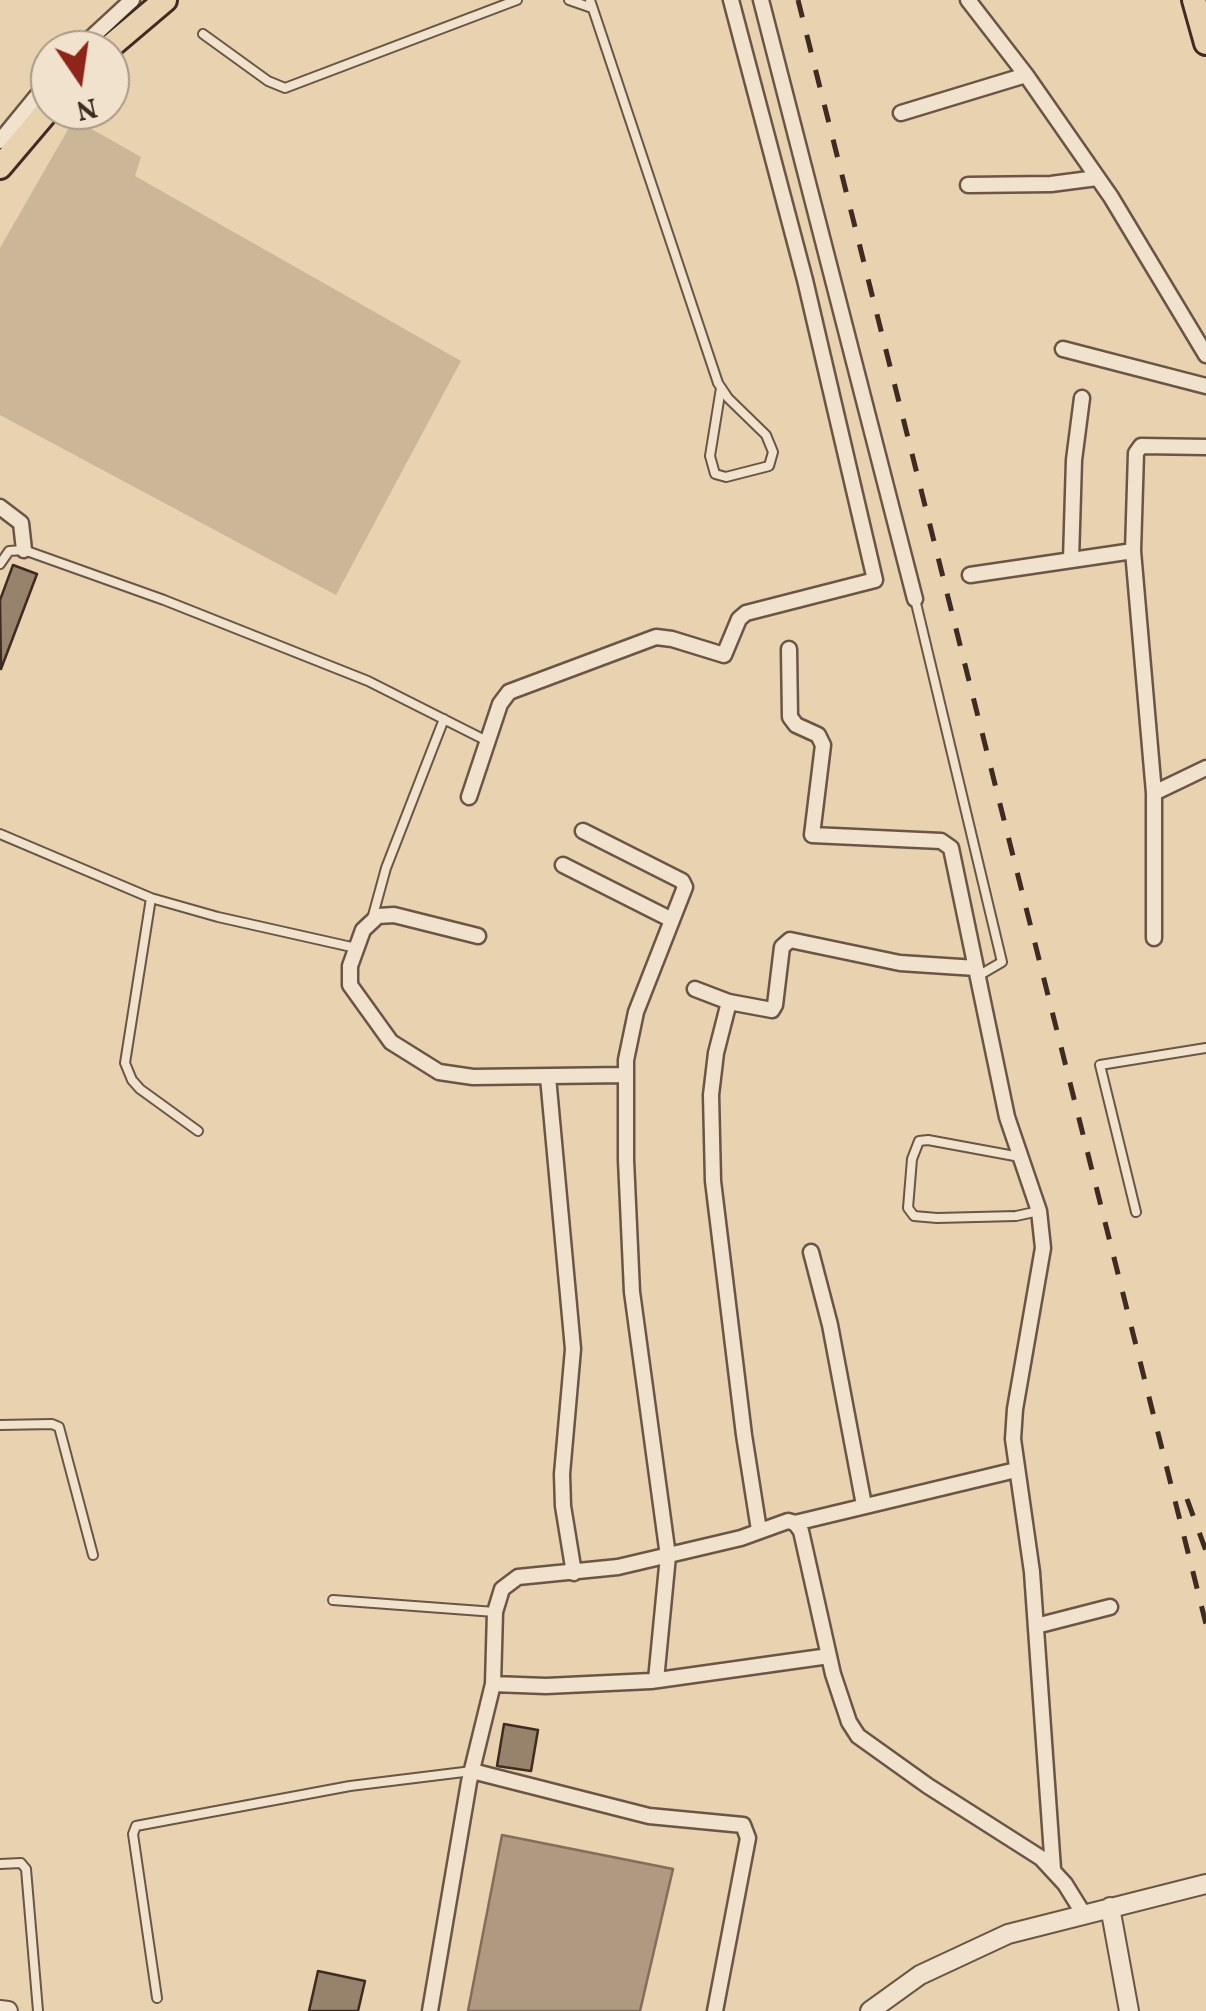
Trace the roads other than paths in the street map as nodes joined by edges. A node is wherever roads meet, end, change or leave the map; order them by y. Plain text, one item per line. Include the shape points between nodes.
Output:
1 (132, 0) edge
2 (166, 0) edge
3 (517, 0) edge
4 (569, 0) edge
5 (731, 0) edge
6 (761, 0) edge
7 (968, 0) edge
8 (1194, 0) edge
9 (591, 4) edge
10 (100, 30) edge
11 (130, 30) edge
12 (203, 34) dead end
13 (1206, 43) edge
14 (1026, 76) junction
15 (30, 104) edge
16 (901, 113) dead end
17 (31, 130) edge
18 (0, 141) edge
19 (0, 167) edge
20 (1097, 178) junction
21 (968, 185) dead end
22 (1063, 350) dead end
23 (1206, 355) edge
24 (1206, 386) edge
25 (721, 388) junction
26 (1082, 398) dead end
27 (1206, 447) edge
28 (0, 507) edge
29 (24, 550) junction
30 (1132, 551) junction
31 (1071, 560) junction
32 (0, 564) edge
33 (970, 575) dead end
34 (915, 599) joint
35 (789, 649) dead end
36 (444, 718) junction
37 (488, 741) junction
38 (1206, 768) edge
39 (1154, 793) junction
40 (469, 797) dead end
41 (583, 831) dead end
42 (0, 834) edge
43 (563, 865) dead end
44 (151, 898) junction
45 (372, 919) junction
46 (672, 920) junction
47 (478, 936) dead end
48 (1154, 938) dead end
49 (356, 948) junction
50 (977, 972) junction
51 (695, 990) dead end
52 (729, 1002) junction
53 (1206, 1048) edge
54 (626, 1074) junction
55 (548, 1078) junction
56 (198, 1131) dead end
57 (1020, 1156) junction
58 (1039, 1211) junction
59 (1136, 1212) dead end
60 (811, 1252) dead end
61 (0, 1425) edge
62 (1016, 1470) junction
63 (864, 1505) junction
64 (795, 1523) junction
65 (760, 1530) junction
66 (93, 1554) dead end
67 (668, 1556) junction
68 (574, 1573) junction
69 (333, 1600) dead end
70 (1110, 1607) dead end
71 (494, 1612) junction
72 (1036, 1626) junction
73 (828, 1656) junction
74 (656, 1680) junction
75 (492, 1684) junction
76 (472, 1772) junction
77 (0, 1864) edge
78 (1053, 1869) junction
79 (1206, 1884) edge
80 (1110, 1907) junction
81 (1083, 1913) junction
82 (158, 1998) dead end
83 (0, 2010) edge
84 (8, 2011) edge
85 (38, 2011) edge
86 (430, 2011) edge
87 (715, 2011) edge
88 (870, 2011) edge
89 (1130, 2011) edge

1 - 10 street
2 - 11 main road
3 - 12 lane via 285,88
4 - 9 lane
5 - 37 street via 876,577 746,613 724,655 656,637 516,689 500,704
6 - 34 street
7 - 14 street
8 - 13 main road
9 - 25 lane
14 - 16 street
14 - 20 street
15 - 18 street
17 - 19 main road
20 - 21 street
20 - 23 street
22 - 24 street
25 - 25 lane via 711,468 726,478 762,470 772,459 771,443
26 - 31 street
27 - 30 street via 1138,447
28 - 29 street via 21,523
29 - 32 lane via 9,552
29 - 36 lane via 350,673
30 - 31 street
30 - 39 street
31 - 33 street
34 - 50 lane via 1002,962
35 - 50 street via 790,717 823,744 811,833 949,845
36 - 37 lane
36 - 45 lane
37 - 40 street
38 - 39 street
39 - 48 street
41 - 46 street via 682,882
42 - 44 lane
43 - 46 street
44 - 49 lane
44 - 56 lane via 125,1062 140,1090
45 - 47 street via 394,915
45 - 49 street
46 - 54 street via 636,1012
49 - 55 street via 348,973 354,991 379,1029 426,1066 455,1076
50 - 52 street via 790,940 782,947 774,1010
50 - 57 street
51 - 52 street
52 - 65 street via 716,1053 711,1147
53 - 59 lane via 1100,1065
54 - 55 street
54 - 67 street via 632,1292
55 - 68 street via 573,1349 562,1474
57 - 58 street
57 - 58 lane via 919,1141 908,1208 914,1216 937,1218
58 - 62 street via 1043,1248 1015,1409
60 - 63 street
61 - 66 lane via 52,1424 61,1430
62 - 63 street
62 - 72 street
63 - 64 street
64 - 65 street
64 - 73 street
65 - 67 street
67 - 68 street
67 - 74 street
68 - 71 street via 518,1578 502,1589
69 - 71 lane
70 - 72 street
71 - 75 street
72 - 78 street
73 - 74 street
73 - 78 street via 850,1722 870,1748
74 - 75 street
75 - 76 street
76 - 82 lane via 350,1786 136,1826
76 - 86 street
76 - 87 street via 649,1816 744,1825 748,1838
77 - 85 lane via 26,1869
78 - 81 street
79 - 80 street
80 - 81 street
80 - 89 street
81 - 88 street via 1008,1934 920,1976
83 - 84 street

